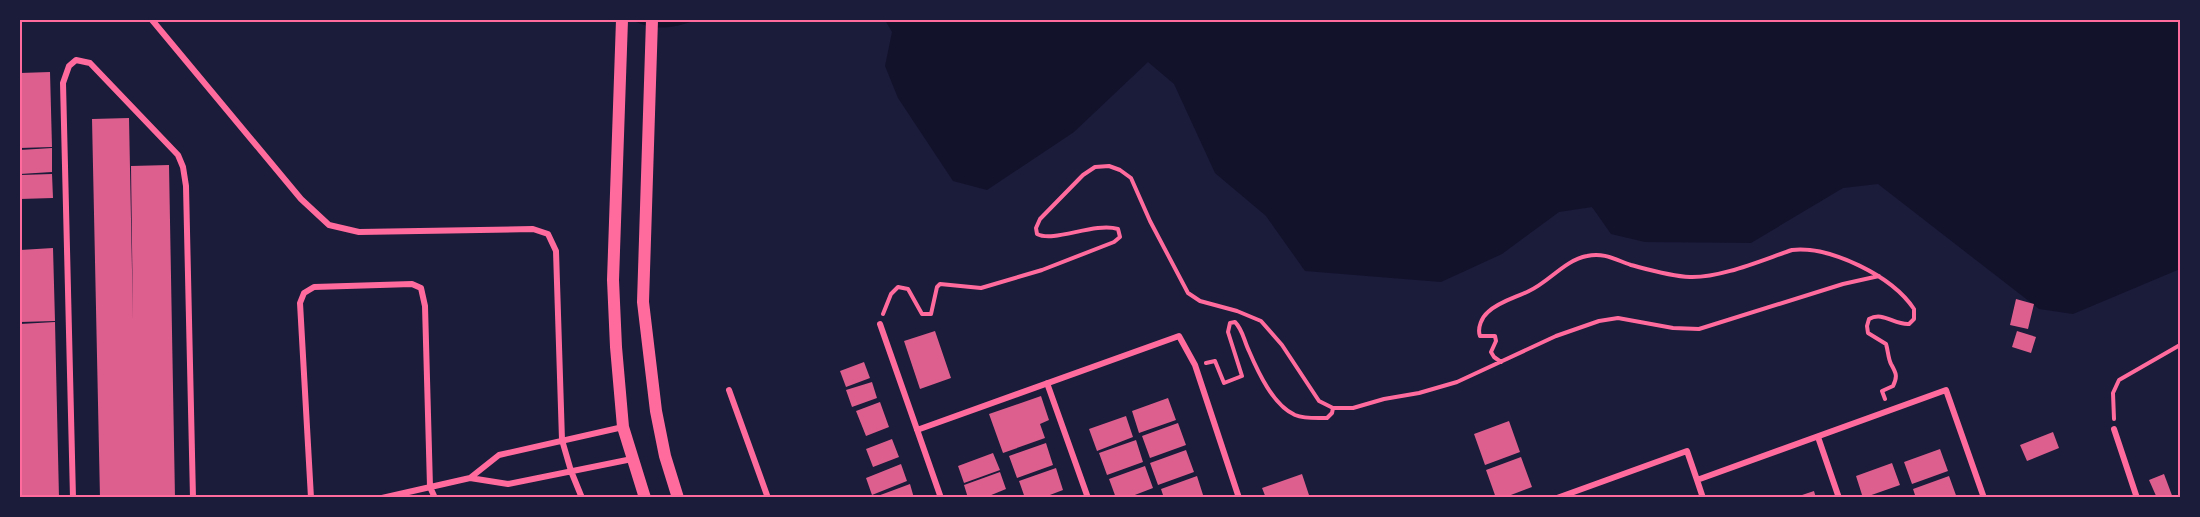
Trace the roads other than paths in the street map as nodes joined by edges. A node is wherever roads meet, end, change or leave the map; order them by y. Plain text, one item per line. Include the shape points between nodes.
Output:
1 (152, 20) edge
2 (622, 20) edge
3 (652, 20) edge
4 (880, 324) road end
5 (1047, 383) junction
6 (729, 390) dead end
7 (623, 427) junction
8 (2114, 429) road end
9 (917, 430) junction
10 (1818, 437) junction
11 (562, 440) junction
12 (632, 459) junction
13 (571, 471) junction
14 (470, 477) junction
15 (1697, 480) junction
16 (430, 486) junction
17 (73, 498) edge
18 (194, 498) edge
19 (311, 498) edge
20 (382, 498) edge
21 (435, 498) edge
22 (582, 498) edge
23 (645, 498) edge
24 (678, 498) edge
25 (768, 498) edge
26 (941, 498) edge
27 (1088, 498) edge
28 (1239, 498) edge
29 (1557, 498) edge
30 (1703, 498) edge
31 (1839, 498) edge
32 (1984, 498) edge
33 (2137, 498) edge

1 - 11 street via 301,199 329,225 359,232 533,228 548,234 556,251
2 - 7 main road via 613,280
3 - 24 main road via 643,302 654,400
4 - 9 street
5 - 9 street
5 - 27 street
5 - 28 street via 1179,336 1194,365
6 - 25 street
7 - 11 street
7 - 12 main road
8 - 33 street
9 - 26 street
10 - 15 street
10 - 31 street
10 - 32 street via 1947,390
11 - 13 street
11 - 14 street via 499,455
12 - 13 street
12 - 23 main road
13 - 14 street via 508,484
13 - 22 street
14 - 16 street
15 - 29 street via 1687,451
15 - 30 street
16 - 19 street via 425,306 421,288 412,284 314,287 304,293 300,303
16 - 20 street
16 - 21 street
17 - 18 street via 63,83 69,66 76,60 90,63 178,155 183,167

